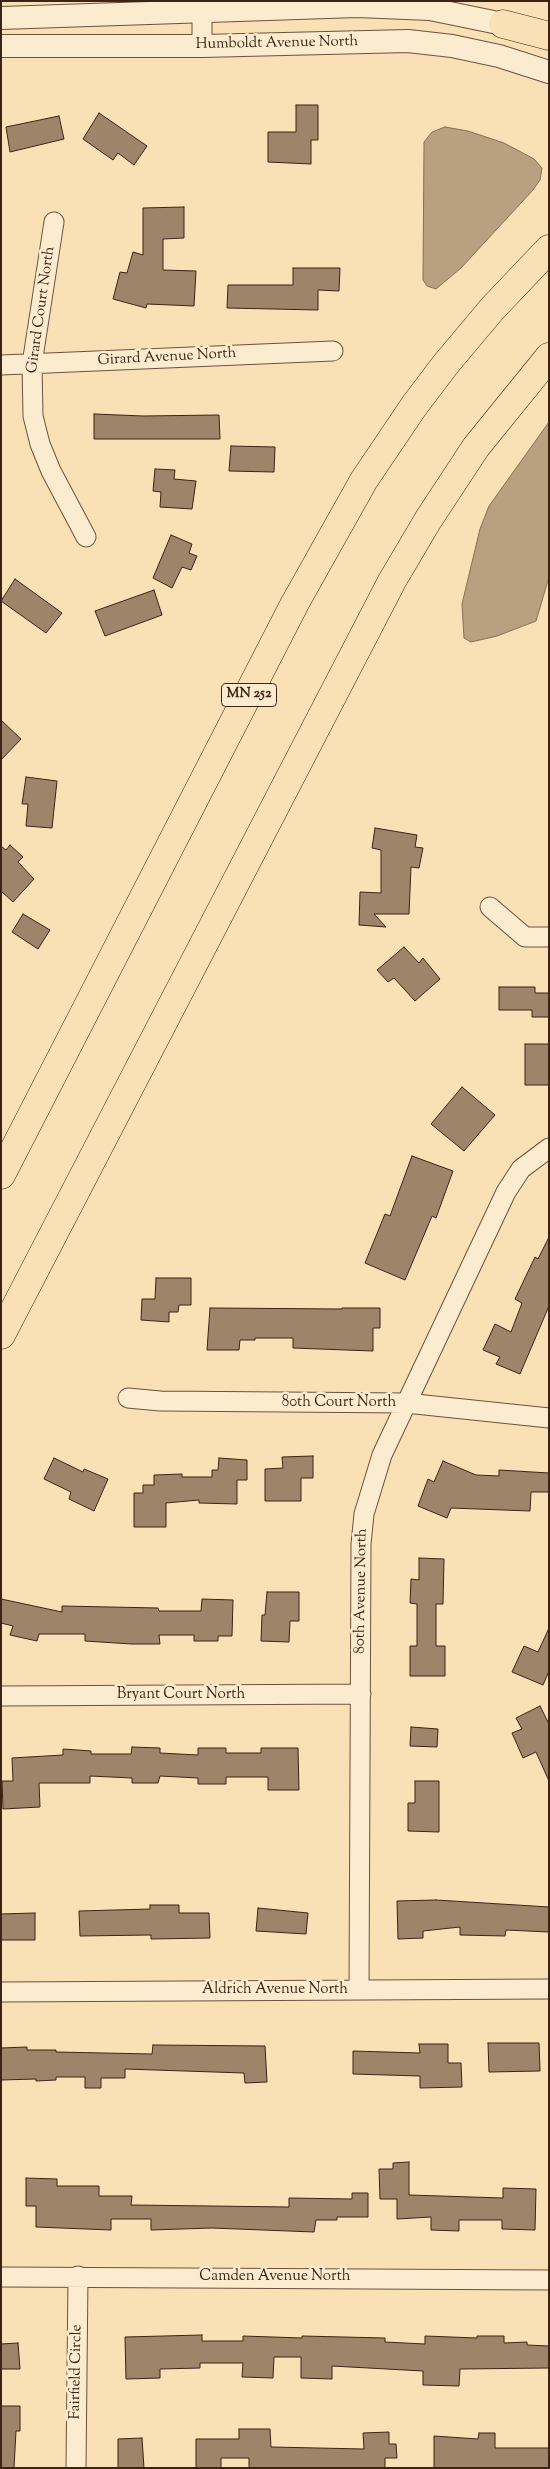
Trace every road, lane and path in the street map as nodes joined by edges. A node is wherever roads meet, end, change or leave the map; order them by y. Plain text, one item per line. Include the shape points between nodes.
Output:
1 (202, 6) edge
2 (1, 18) edge
3 (503, 24) junction
4 (549, 36) edge
5 (549, 43) edge
6 (1, 46) edge
7 (202, 46) junction
8 (549, 72) edge
9 (54, 222) dead end
10 (549, 249) edge
11 (334, 351) dead end
12 (549, 357) edge
13 (1, 364) edge
14 (32, 364) junction
15 (86, 537) dead end
16 (490, 907) dead end
17 (549, 937) edge
18 (549, 1148) edge
19 (1, 1175) edge
20 (1, 1335) edge
21 (128, 1398) dead end
22 (406, 1403) junction
23 (549, 1418) edge
24 (360, 1694) junction
25 (1, 1696) edge
26 (549, 1989) edge
27 (359, 1990) junction
28 (1, 1992) edge
29 (78, 2276) junction
30 (1, 2277) edge
31 (549, 2280) edge
32 (76, 2468) edge

1 - 2 street
1 - 3 street via 430,8
1 - 7 street
3 - 4 highway
3 - 5 street
6 - 7 street, Humboldt Avenue North
7 - 8 street, Humboldt Avenue North via 408,41 499,56
9 - 14 street, Girard Court North
10 - 19 highway, MN 252 via 445,365 364,480 295,603
11 - 14 street, Girard Avenue North
12 - 20 highway via 476,448 392,581
13 - 14 street, Girard Avenue North
14 - 15 street, Girard Court North via 33,416 40,444
16 - 17 street via 525,937
18 - 22 street, 80th Avenue North via 521,1169 506,1192
21 - 22 street, 80th Court North
22 - 23 street, 80th Court North
22 - 24 street, 80th Avenue North via 382,1455 364,1514 360,1544
24 - 25 street, Bryant Court North
24 - 27 street, 80th Avenue North
26 - 27 street, Aldrich Avenue North
27 - 28 street, Aldrich Avenue North
29 - 30 street, Camden Avenue North
29 - 31 street, Camden Avenue North
29 - 32 street, Fairfield Circle

